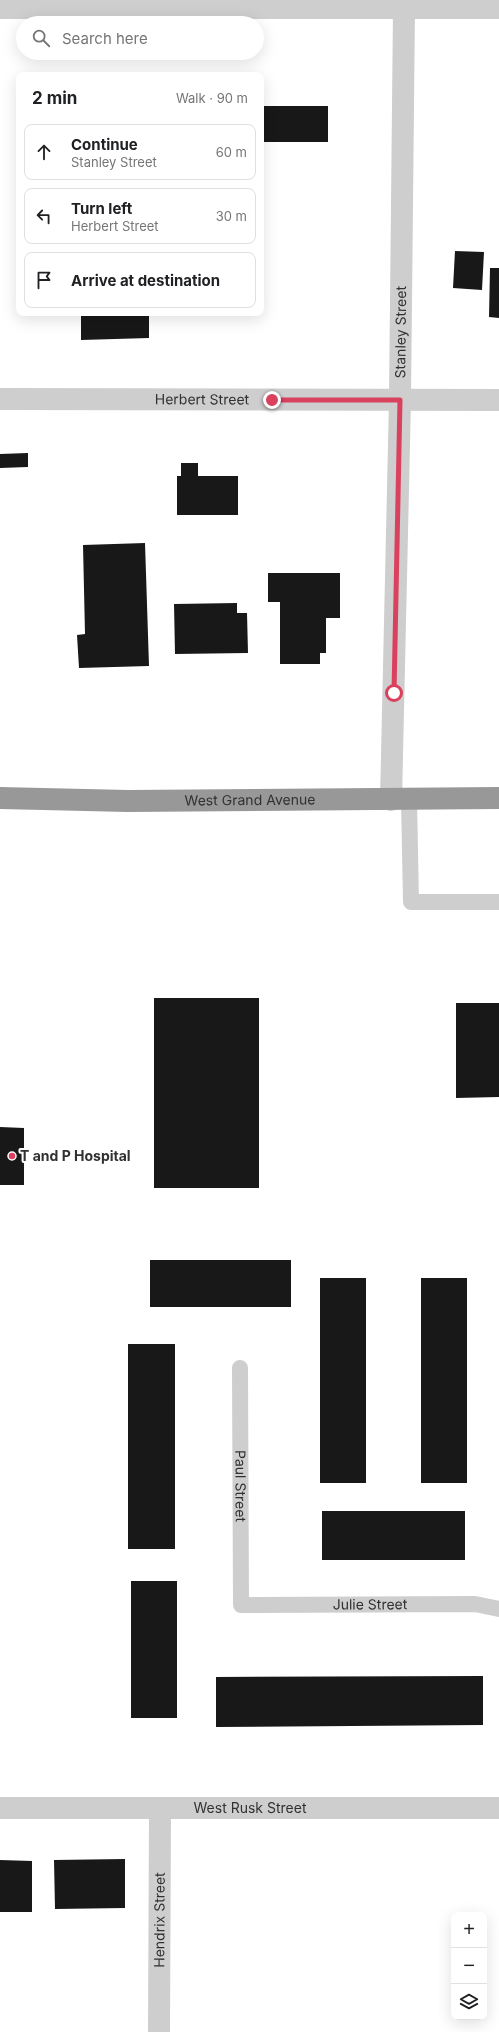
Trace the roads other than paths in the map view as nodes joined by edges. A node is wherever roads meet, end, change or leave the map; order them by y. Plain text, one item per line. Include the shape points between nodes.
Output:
1 (0, 8) edge
2 (404, 8) junction
3 (499, 8) edge
4 (0, 399) edge
5 (400, 400) junction
6 (499, 400) edge
7 (0, 798) edge
8 (499, 798) edge
9 (400, 800) junction
10 (499, 902) edge
11 (240, 1368) dead end
12 (241, 1605) joint
13 (499, 1608) edge
14 (0, 1808) edge
15 (499, 1808) edge
16 (160, 1809) junction
17 (159, 2032) edge

1 - 2 street
2 - 3 street
2 - 5 street, Stanley Street
4 - 5 street, Herbert Street
5 - 6 street, Herbert Street
5 - 9 street, Stanley Street
7 - 9 highway, West Grand Avenue via 128,801
8 - 9 highway, West Grand Avenue
9 - 10 lane via 411,902
11 - 12 lane, Paul Street
12 - 13 lane, Julie Street via 475,1604
14 - 16 street, West Rusk Street
15 - 16 street, West Rusk Street
16 - 17 street, Hendrix Street

